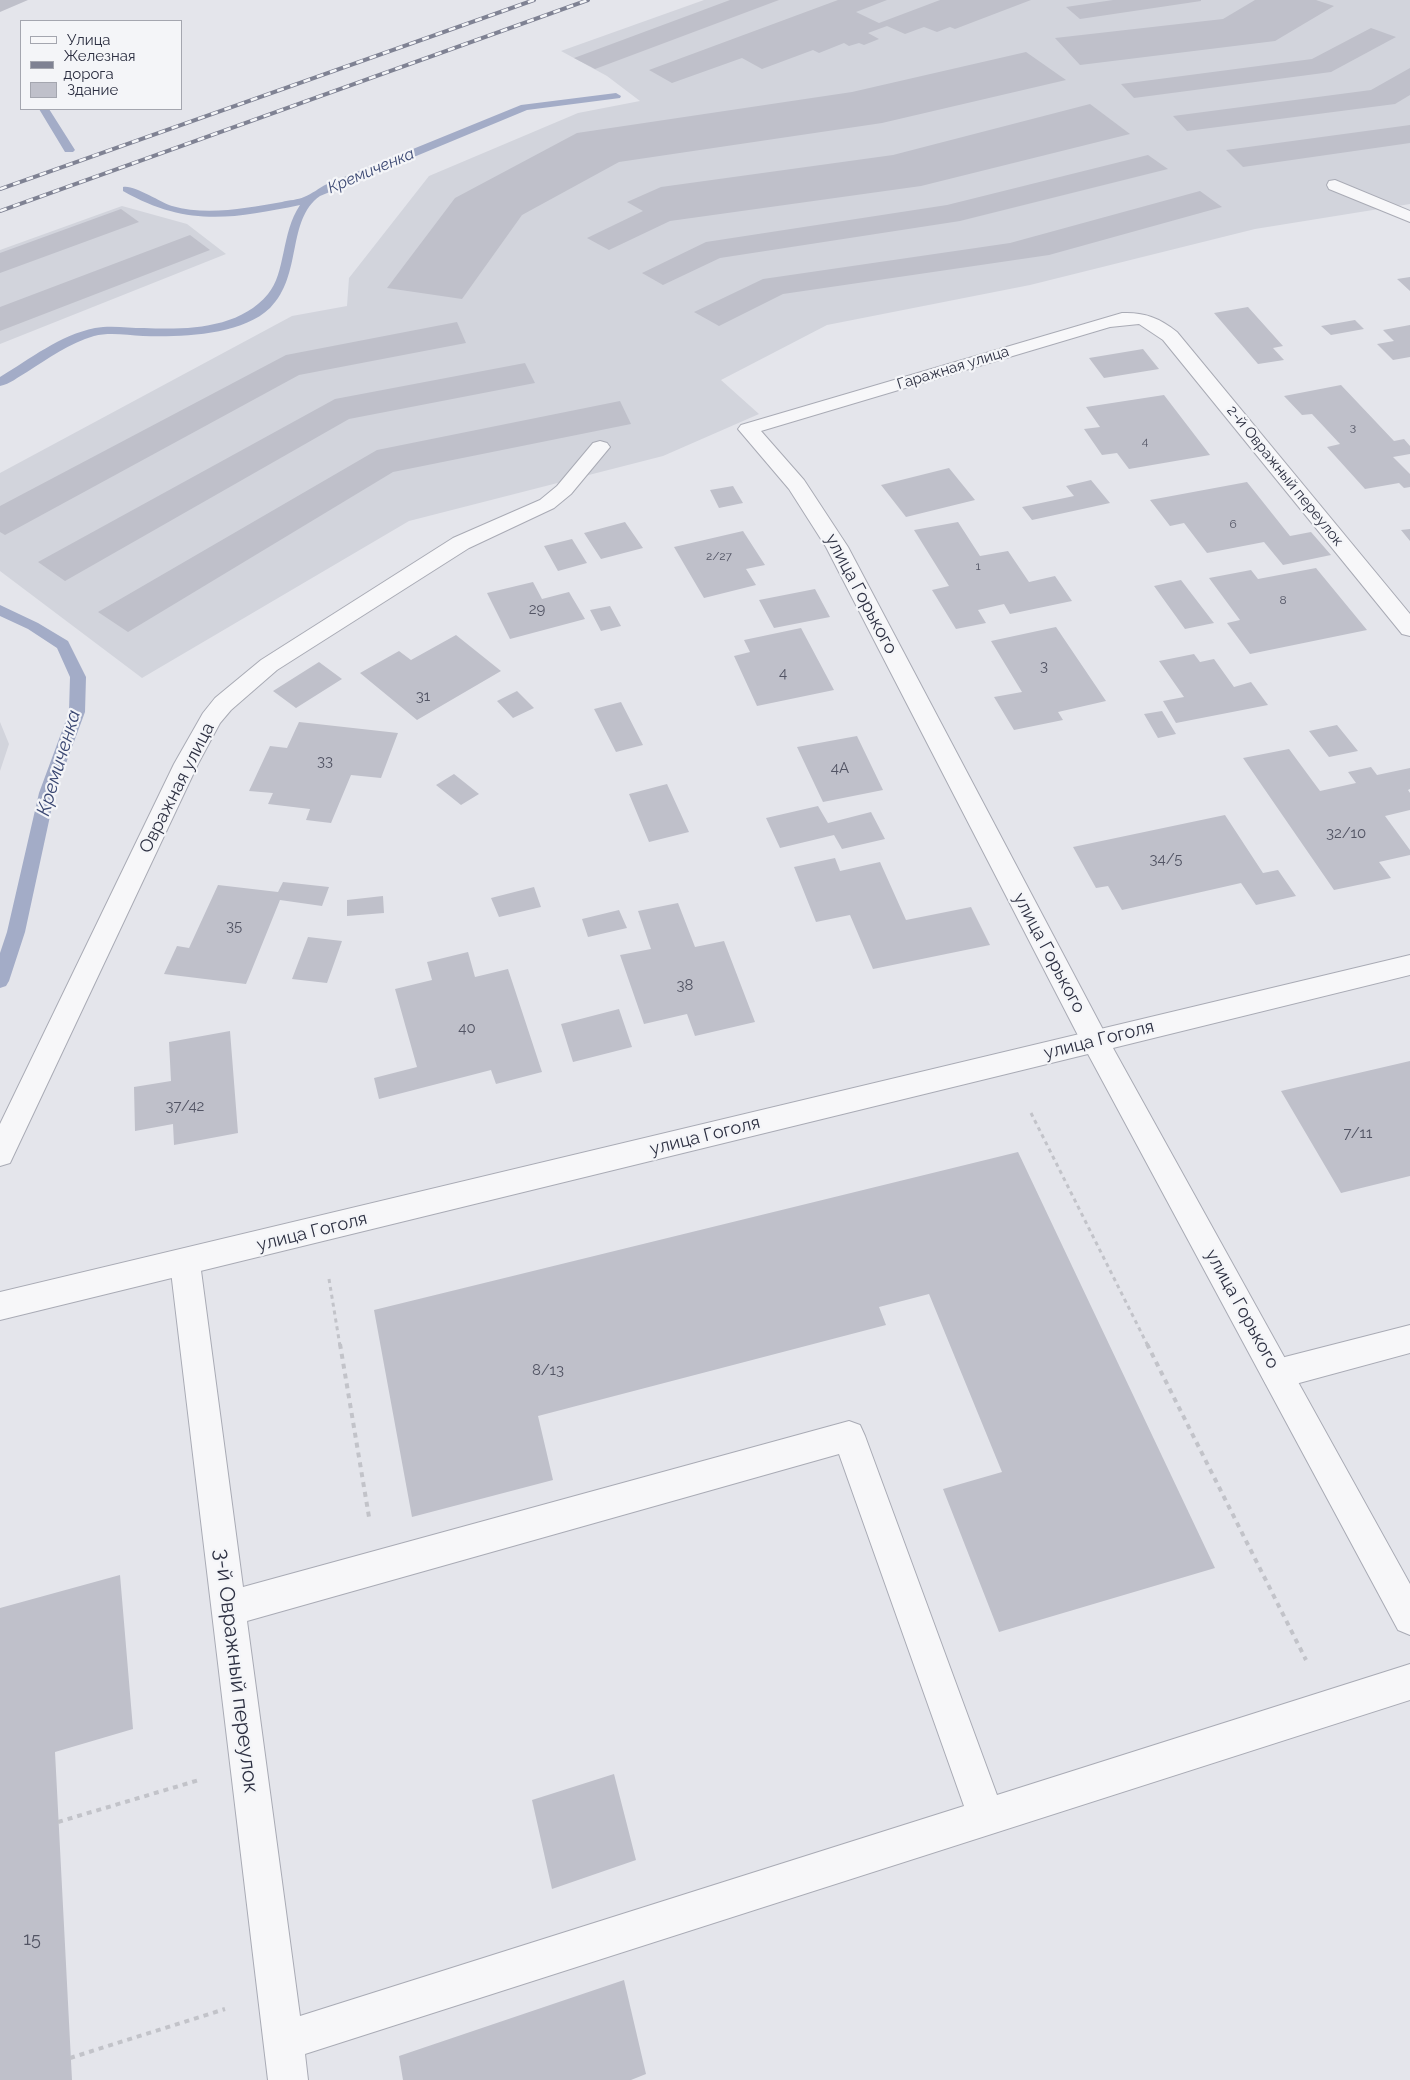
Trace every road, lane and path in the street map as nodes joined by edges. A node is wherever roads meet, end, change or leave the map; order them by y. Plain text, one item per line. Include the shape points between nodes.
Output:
1 (1335, 185) dead end
2 (1410, 217) edge
3 (1158, 324) joint
4 (748, 429) joint
5 (600, 447) dead end
6 (1410, 629) edge
7 (1410, 965) edge
8 (1095, 1041) junction
9 (1030, 1113) dead end
10 (0, 1154) edge
11 (185, 1263) junction
12 (329, 1279) dead end
13 (0, 1306) edge
14 (1410, 1339) edge
15 (1277, 1374) junction
16 (378, 1567) junction
17 (227, 1609) junction
18 (1410, 1618) edge
19 (1410, 1682) edge
20 (1330, 1708) junction
21 (248, 1765) junction
22 (986, 1816) junction
23 (58, 1822) dead end
24 (276, 1992) junction
25 (283, 2040) junction
26 (70, 2058) dead end
27 (288, 2080) edge

1 - 2 street
3 - 4 street, Гаражная улица via 1141,318 1123,317
3 - 6 street, 2-й Овражный переулок
4 - 8 street, улица Горького via 793,478 837,547
5 - 10 street, Овражная улица via 564,490 547,504 461,543 269,665 223,704 186,764
7 - 8 street, улица Гоголя
8 - 11 street, улица Гоголя
8 - 15 street, улица Горького
9 - 20 path
11 - 13 street, улица Гоголя
11 - 17 street, 3-й Овражный переулок
12 - 16 path
14 - 15 street
15 - 18 street, улица Горького
16 - 17 street
16 - 22 street via 849,1436
17 - 21 street, 3-й Овражный переулок
19 - 20 street
20 - 22 street
21 - 23 path
21 - 24 street, 3-й Овражный переулок
22 - 25 street
24 - 25 street, 3-й Овражный переулок
24 - 26 path
25 - 27 street, 3-й Овражный переулок

